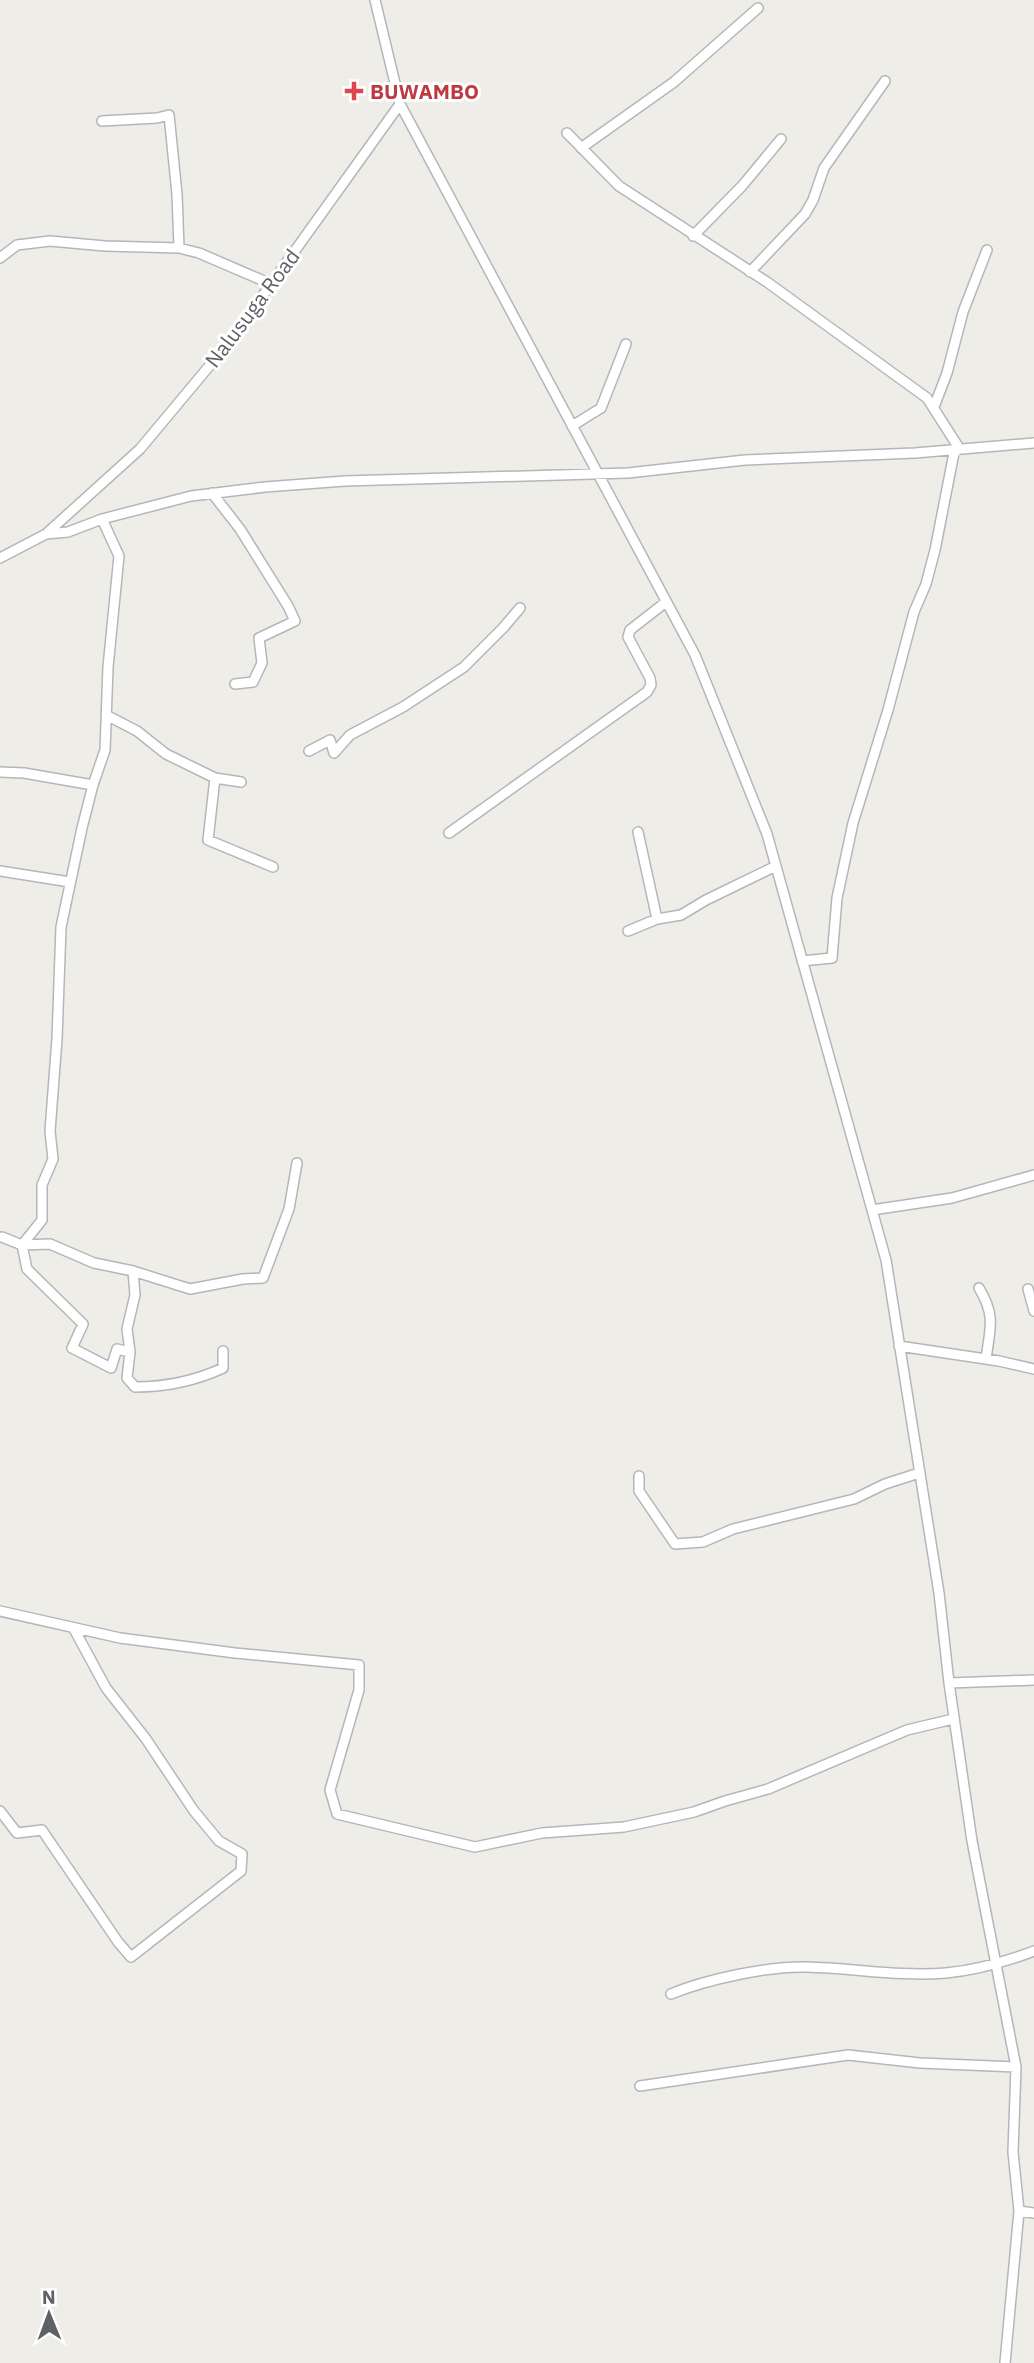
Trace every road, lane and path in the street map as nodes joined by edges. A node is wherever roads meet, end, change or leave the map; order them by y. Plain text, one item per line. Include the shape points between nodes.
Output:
1 (375, 0) edge
2 (758, 8) dead end
3 (885, 80) dead end
4 (400, 104) junction
5 (102, 121) dead end
6 (567, 133) dead end
7 (781, 139) dead end
8 (581, 148) junction
9 (693, 236) junction
10 (179, 248) junction
11 (987, 250) dead end
12 (0, 258) edge
13 (750, 272) junction
14 (271, 284) junction
15 (626, 344) dead end
16 (934, 407) junction
17 (572, 426) junction
18 (1034, 443) edge
19 (960, 448) junction
20 (597, 473) junction
21 (212, 494) junction
22 (102, 519) junction
23 (46, 534) junction
24 (0, 558) edge
25 (666, 602) junction
26 (520, 608) dead end
27 (235, 684) dead end
28 (108, 716) junction
29 (309, 751) dead end
30 (0, 772) edge
31 (215, 778) junction
32 (241, 782) dead end
33 (93, 785) junction
34 (638, 832) dead end
35 (449, 833) dead end
36 (776, 866) junction
37 (273, 867) dead end
38 (0, 871) edge
39 (71, 882) junction
40 (657, 919) junction
41 (628, 930) dead end
42 (802, 961) junction
43 (297, 1163) dead end
44 (1034, 1175) edge
45 (872, 1210) junction
46 (2, 1237) dead end
47 (22, 1245) junction
48 (133, 1271) junction
49 (979, 1288) dead end
50 (1028, 1289) dead end
51 (1034, 1311) edge
52 (900, 1346) junction
53 (223, 1351) dead end
54 (130, 1352) junction
55 (986, 1359) junction
56 (1034, 1369) edge
57 (919, 1473) junction
58 (639, 1476) dead end
59 (0, 1611) edge
60 (74, 1629) junction
61 (1034, 1680) edge
62 (949, 1683) junction
63 (949, 1720) dead end
64 (0, 1811) edge
65 (1034, 1951) edge
66 (996, 1965) junction
67 (671, 1994) dead end
68 (1016, 2067) junction
69 (640, 2086) dead end
70 (1018, 2211) junction
71 (1034, 2213) edge
72 (1005, 2363) edge

1 - 4 street
2 - 8 street via 674,82
3 - 13 street via 824,168 805,214
4 - 14 street, Nalusuga Road
4 - 17 street
5 - 10 street via 169,115
6 - 8 street
7 - 9 street
8 - 9 street via 619,186
9 - 13 street
10 - 12 street via 50,241 18,245
10 - 14 street
11 - 16 street
13 - 16 street
14 - 23 street, Nalusuga Road via 140,449
15 - 17 street via 601,408
16 - 19 street
17 - 20 street
18 - 19 street
19 - 20 street
19 - 42 street via 954,453 932,561 853,823 837,898 832,958
20 - 21 street via 345,481
20 - 25 street
21 - 22 street
21 - 27 street via 240,529 295,621 259,638 262,663 253,682
22 - 23 street via 68,532
22 - 28 street via 119,556
23 - 24 street, Nalusuga Road
25 - 35 street via 630,629 628,637 650,678 647,692
25 - 36 street via 695,655
26 - 29 street via 464,667 350,735 334,753 330,740
28 - 31 street via 137,730 166,754
28 - 33 street via 105,750
30 - 33 street
31 - 32 street
31 - 37 street via 208,840
33 - 39 street
34 - 40 street
36 - 40 street via 681,915
36 - 42 street
38 - 39 street
39 - 47 street via 61,927 50,1131 53,1158 42,1185 41,1220
40 - 41 street
42 - 45 street
43 - 48 street via 289,1209 264,1278 190,1289
44 - 45 street via 952,1198
45 - 52 street via 886,1260
46 - 47 street
47 - 48 street via 50,1244 94,1263
47 - 54 street via 27,1269 83,1324 72,1348 111,1368 117,1349
48 - 54 street via 135,1295 127,1329
49 - 55 street via 992,1317
50 - 51 street
52 - 55 street
52 - 57 street
53 - 54 street via 223,1367 163,1387 135,1387 127,1378
55 - 56 street
57 - 58 street via 854,1499 733,1529 703,1542 676,1544 639,1491
57 - 62 street
59 - 60 street
60 - 63 street via 187,1647 359,1665 359,1690 330,1790 337,1814 475,1847 542,1833 624,1827 694,1812 768,1789 907,1730
60 - 64 street via 106,1688 194,1811 219,1841 242,1854 241,1871 131,1957 42,1830 17,1833
61 - 62 street
62 - 66 street
65 - 66 street
66 - 67 street via 945,1973 805,1967 762,1971
66 - 68 street
68 - 69 street via 848,2055
68 - 70 street via 1013,2151
70 - 71 street
70 - 72 street

